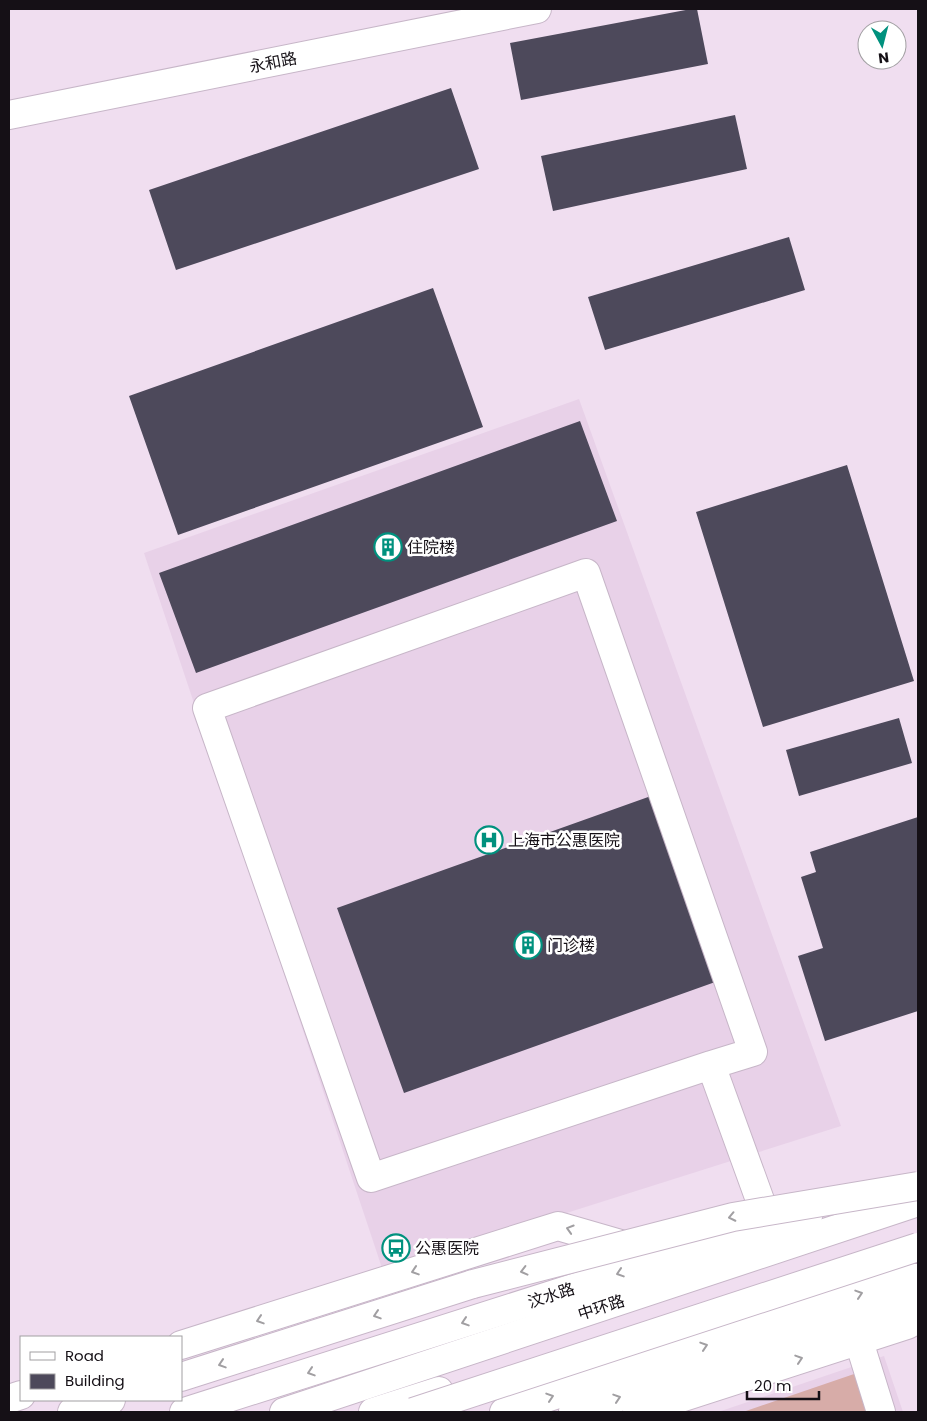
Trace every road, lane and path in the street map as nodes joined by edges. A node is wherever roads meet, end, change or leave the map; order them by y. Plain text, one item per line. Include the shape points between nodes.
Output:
1 (537, 9) edge
2 (9, 115) edge
3 (711, 1065) junction
4 (918, 1178) edge
5 (918, 1186) edge
6 (918, 1202) edge
7 (918, 1214) edge
8 (769, 1226) junction
9 (918, 1233) edge
10 (918, 1247) edge
11 (667, 1258) junction
12 (918, 1278) edge
13 (716, 1300) junction
14 (918, 1301) edge
15 (918, 1319) edge
16 (182, 1345) edge
17 (862, 1351) dead end
18 (654, 1374) junction
19 (182, 1377) edge
20 (108, 1401) edge
21 (72, 1412) edge
22 (184, 1412) edge
23 (284, 1412) edge
24 (314, 1412) edge
25 (374, 1412) edge
26 (413, 1412) edge
27 (504, 1412) edge
28 (573, 1412) edge
29 (637, 1412) edge
30 (881, 1412) edge

1 - 2 main road, 永和路
3 - 3 main road via 371,1178 207,708 586,573 753,1052
3 - 8 main road
4 - 8 main road, 汶水路
5 -> 19 main road, bridge via 733,1217 521,1271
6 - 23 main road, 中环路
7 - 24 main road
8 - 11 main road, 汶水路
9 - 13 main road
10 - 26 main road, bridge
11 -> 16 main road via 558,1226
11 -> 22 main road, 汶水路
18 -> 12 main road via 897,1281
13 - 18 main road
13 - 25 main road
14 - 18 main road
29 -> 15 main road
17 - 30 main road
27 -> 18 main road
28 -> 18 main road
20 - 21 main road

